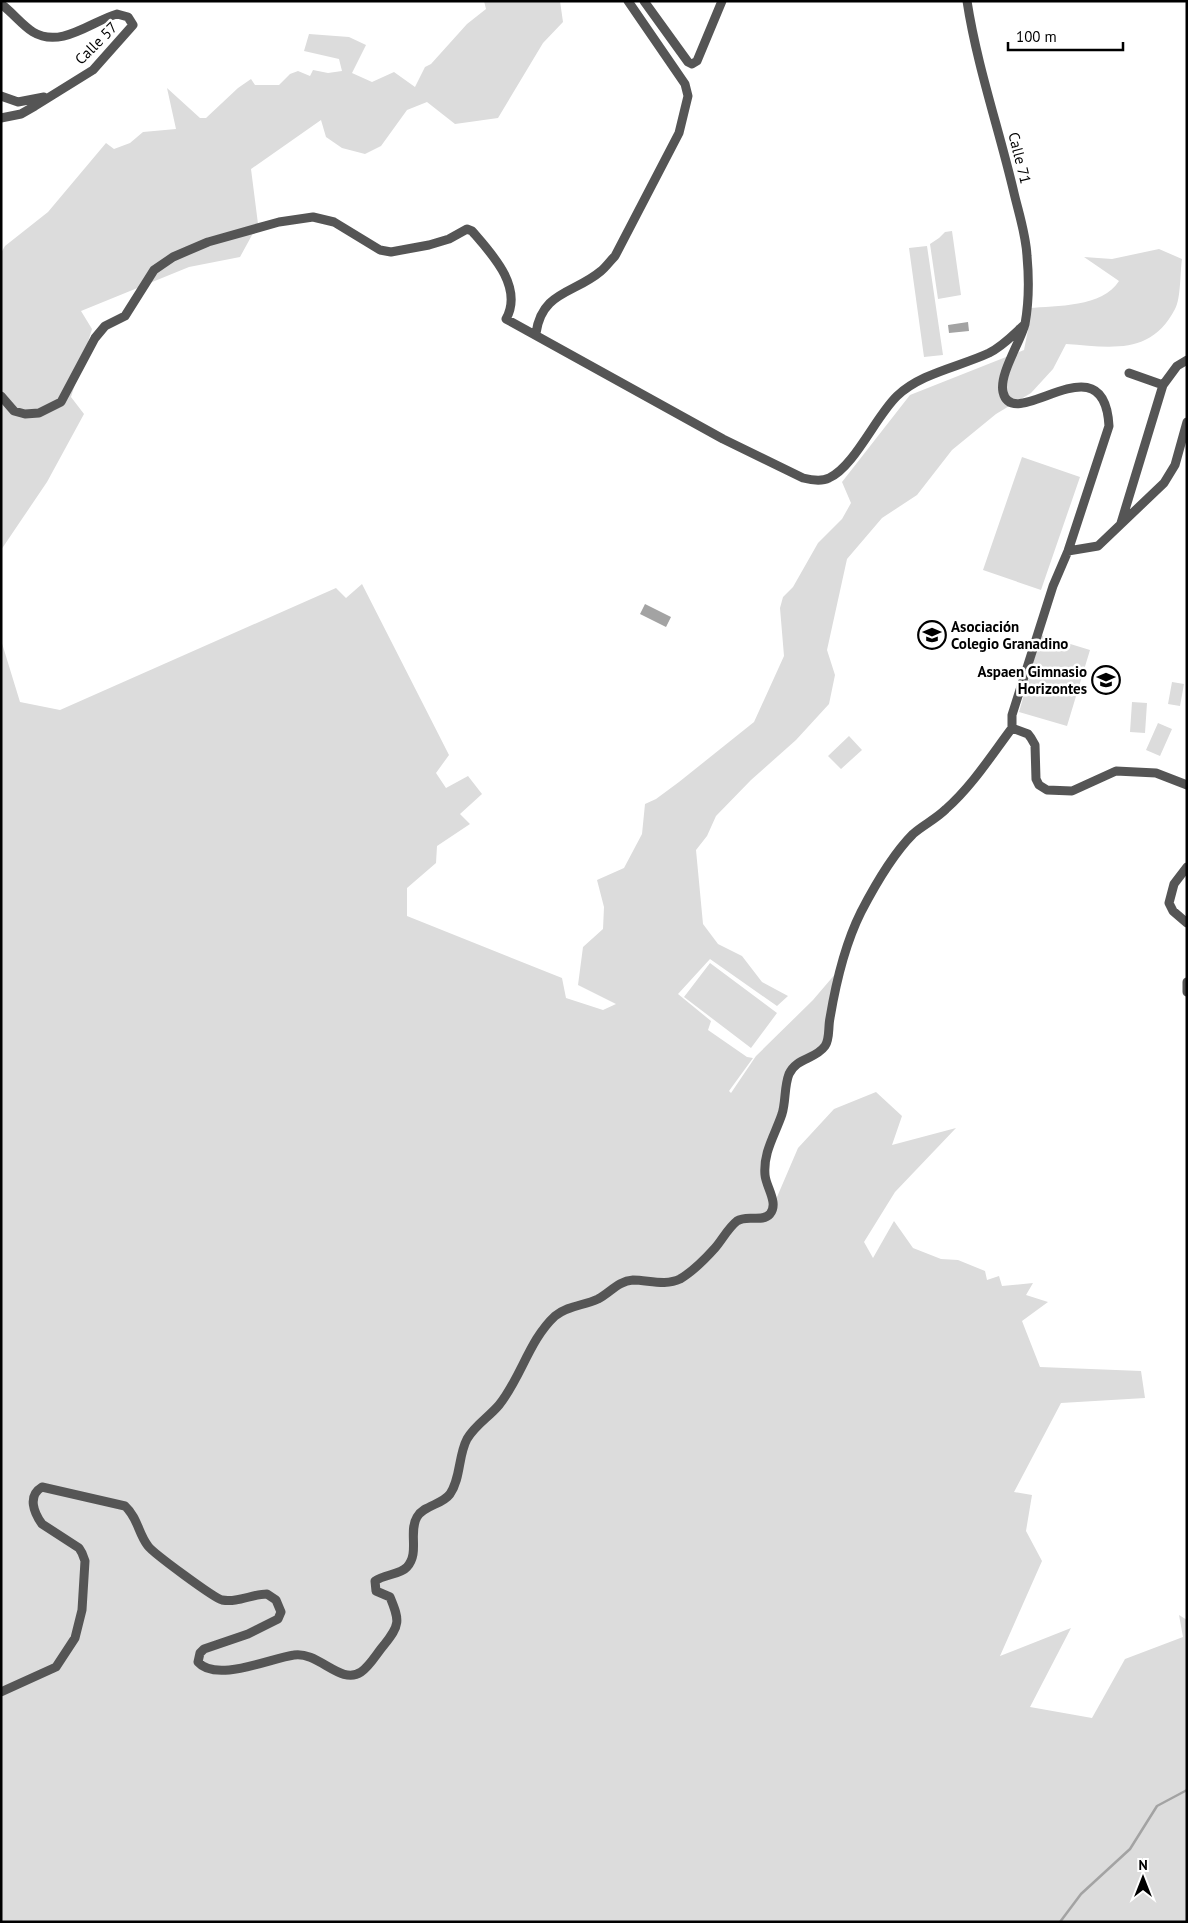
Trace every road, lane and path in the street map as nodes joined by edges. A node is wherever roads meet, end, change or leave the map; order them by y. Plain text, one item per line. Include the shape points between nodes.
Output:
1 (628, 1) edge
2 (644, 1) edge
3 (722, 1) edge
4 (967, 1) edge
5 (1, 4) edge
6 (1, 96) edge
7 (49, 96) junction
8 (1, 118) edge
9 (1024, 324) junction
10 (536, 334) junction
11 (1187, 360) edge
12 (1129, 373) dead end
13 (1163, 385) junction
14 (1, 396) edge
15 (1187, 422) edge
16 (1121, 524) junction
17 (1068, 550) junction
18 (1012, 728) junction
19 (1187, 785) edge
20 (1187, 867) edge
21 (1187, 923) edge
22 (1187, 982) edge
23 (1187, 992) edge
24 (1, 1692) edge

1 - 10 street via 685,84 688,96 679,133 615,256 601,272 552,300 543,310
2 - 3 street via 692,64 697,61
4 - 9 street, Calle 71 via 1024,238 1028,272
5 - 7 street, Calle 57 via 41,36 72,34 117,14 128,17 133,25 93,70
6 - 7 street via 18,102
7 - 8 street via 21,114
9 - 10 street via 990,352 909,385 895,398 843,467 829,478 816,480 803,478 724,439
9 - 17 street, Calle 71 via 1004,379 1003,390 1009,402 1029,403 1068,387 1083,386 1095,391 1108,413 1109,426
10 - 14 street via 506,319 510,311 509,283 467,228 449,239 392,252 380,250 334,222 313,217 245,230 184,251 163,262 145,282 125,316 105,326 95,338 61,402 39,413 25,414 14,411
11 - 13 street
12 - 13 street
13 - 16 street
15 - 16 street via 1170,476
16 - 17 street via 1098,546
17 - 18 street via 1038,632 1012,715
18 - 19 street via 1028,734 1035,745 1036,779 1047,790 1072,791 1116,771 1156,773
18 - 24 street via 972,781 897,853 850,935 827,1043 818,1052 798,1061 786,1081 782,1113 766,1156 765,1179 774,1205 771,1213 764,1218 737,1220 715,1248 678,1280 632,1280 618,1284 598,1299 565,1308 553,1318 499,1405 466,1440 456,1482 447,1498 425,1509 415,1520 414,1552 408,1566 376,1581 376,1591 390,1597 398,1615 398,1624 362,1672 340,1674 315,1658 295,1654 254,1665 207,1670 198,1662 200,1653 278,1619 281,1612 276,1600 267,1594 221,1600 153,1552 126,1506 42,1488 33,1497 38,1519 78,1548 85,1561 82,1610 75,1638 56,1667
20 - 21 street via 1174,884 1169,902 1173,911
22 - 23 street

